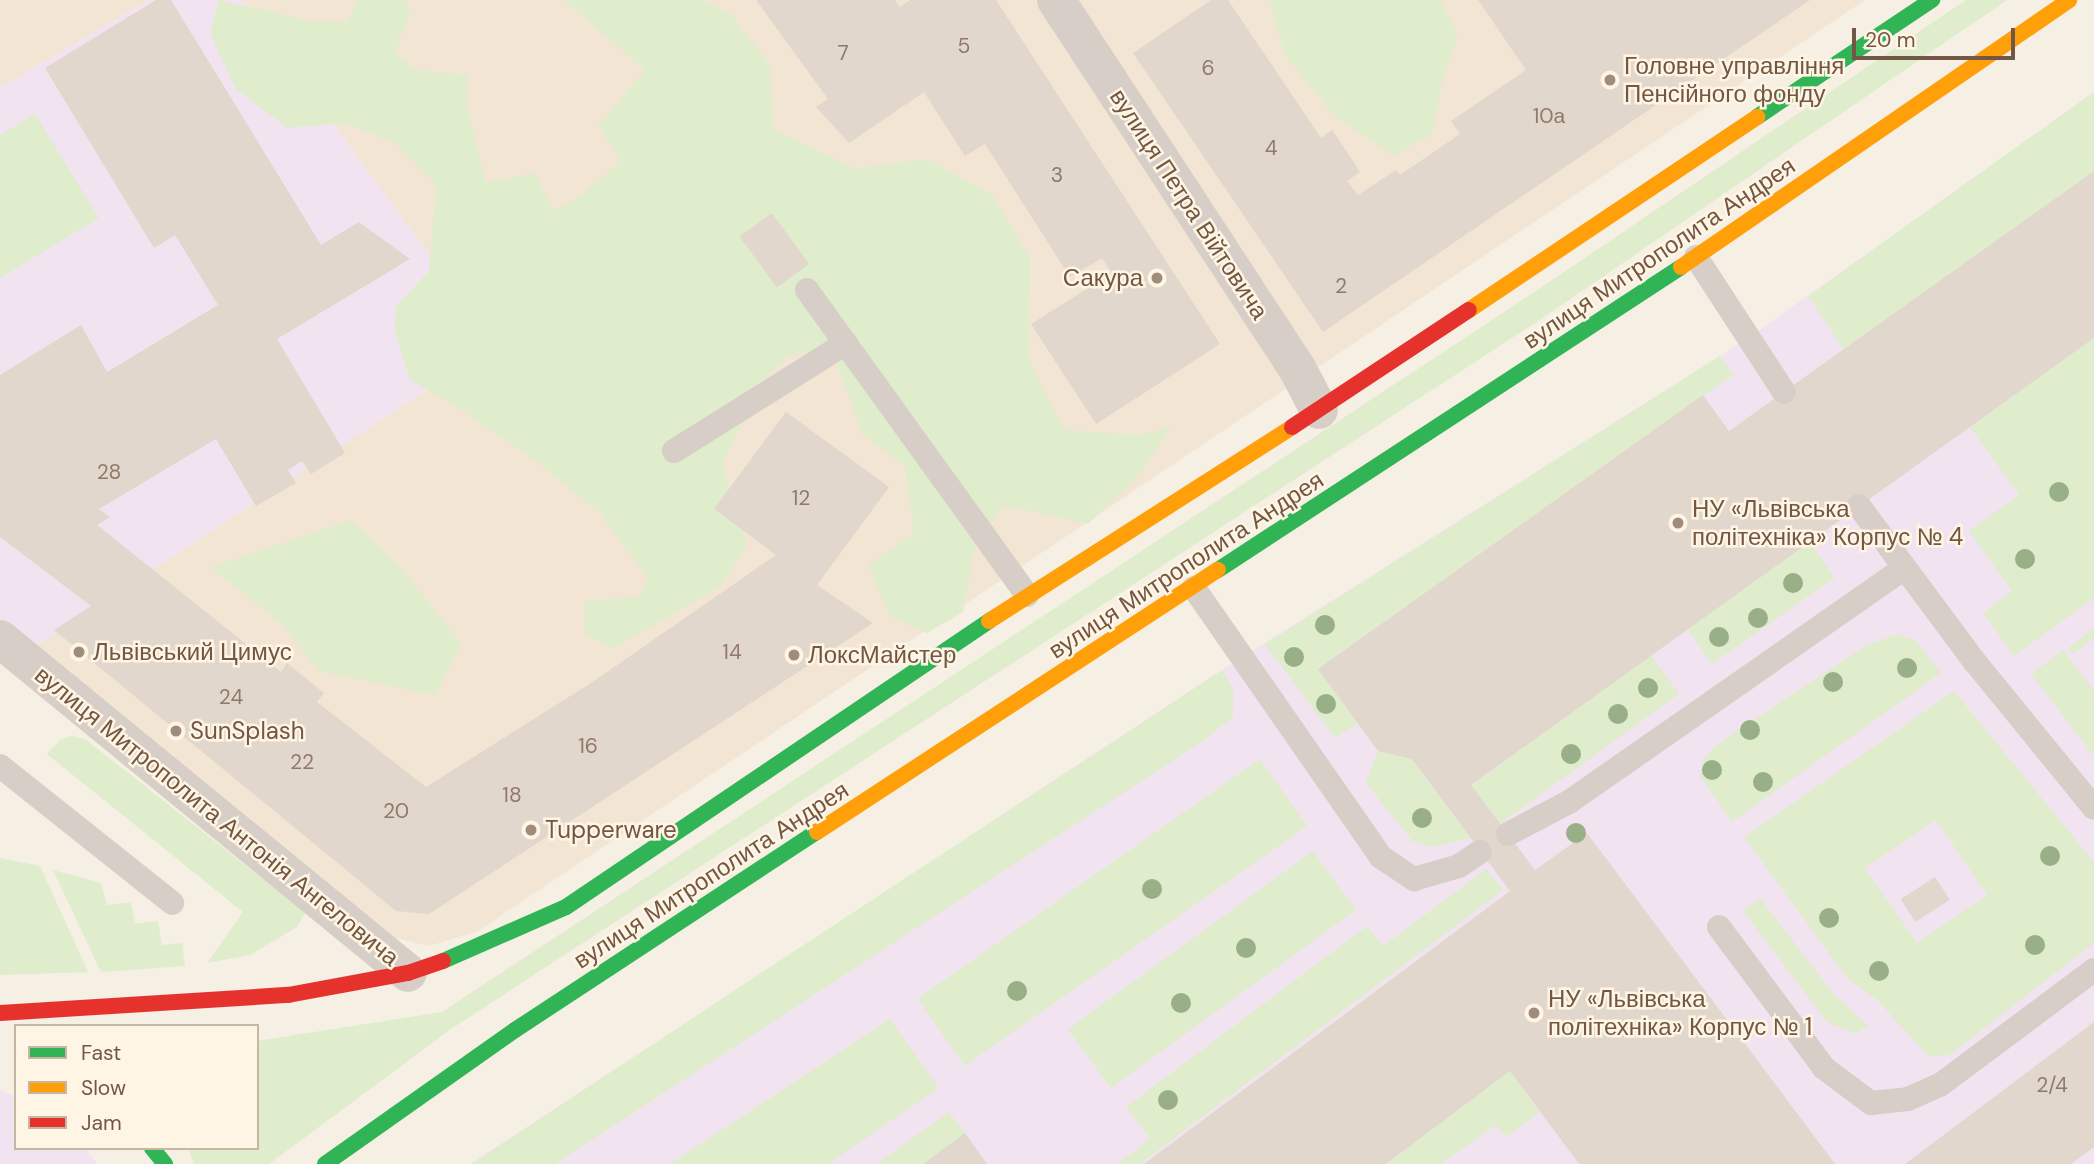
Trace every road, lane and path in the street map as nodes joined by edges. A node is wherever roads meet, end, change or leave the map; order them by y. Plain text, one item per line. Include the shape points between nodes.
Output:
1 (1056, 0) edge
2 (1932, 0) edge
3 (2069, 0) edge
4 (1696, 257) junction
5 (807, 290) dead end
6 (846, 343) junction
7 (1784, 392) dead end
8 (1319, 411) junction
9 (674, 451) dead end
10 (1859, 506) dead end
11 (1903, 569) junction
12 (1194, 588) junction
13 (1027, 595) junction
14 (1, 646) edge
15 (0, 766) edge
16 (2094, 808) edge
17 (1508, 834) dead end
18 (1480, 852) dead end
19 (172, 903) dead end
20 (1719, 927) dead end
21 (2094, 970) edge
22 (408, 973) junction
23 (0, 1013) edge
24 (154, 1150) edge
25 (165, 1164) edge
26 (325, 1164) edge

1 - 8 street, вулиця Петра Війтовича via 1298,370
2 - 8 street
3 - 4 street, вулиця Митрополита Андрея
4 - 7 lane
4 - 12 street, вулиця Митрополита Андрея
5 - 6 lane
6 - 9 lane
6 - 13 lane
8 - 13 street
10 - 11 lane
11 - 16 lane
11 - 17 lane via 1569,802
12 - 18 lane via 1381,857 1414,879 1459,866
12 - 26 street, вулиця Митрополита Андрея via 515,1030
13 - 22 street via 566,907 469,953
14 - 22 street, вулиця Митрополита Антонія Ангеловича
15 - 19 lane
20 - 21 lane via 1824,1068 1871,1103 1908,1099 1940,1085
22 - 23 street, вулиця Митрополита Антонія Ангеловича via 288,995
24 - 25 street

